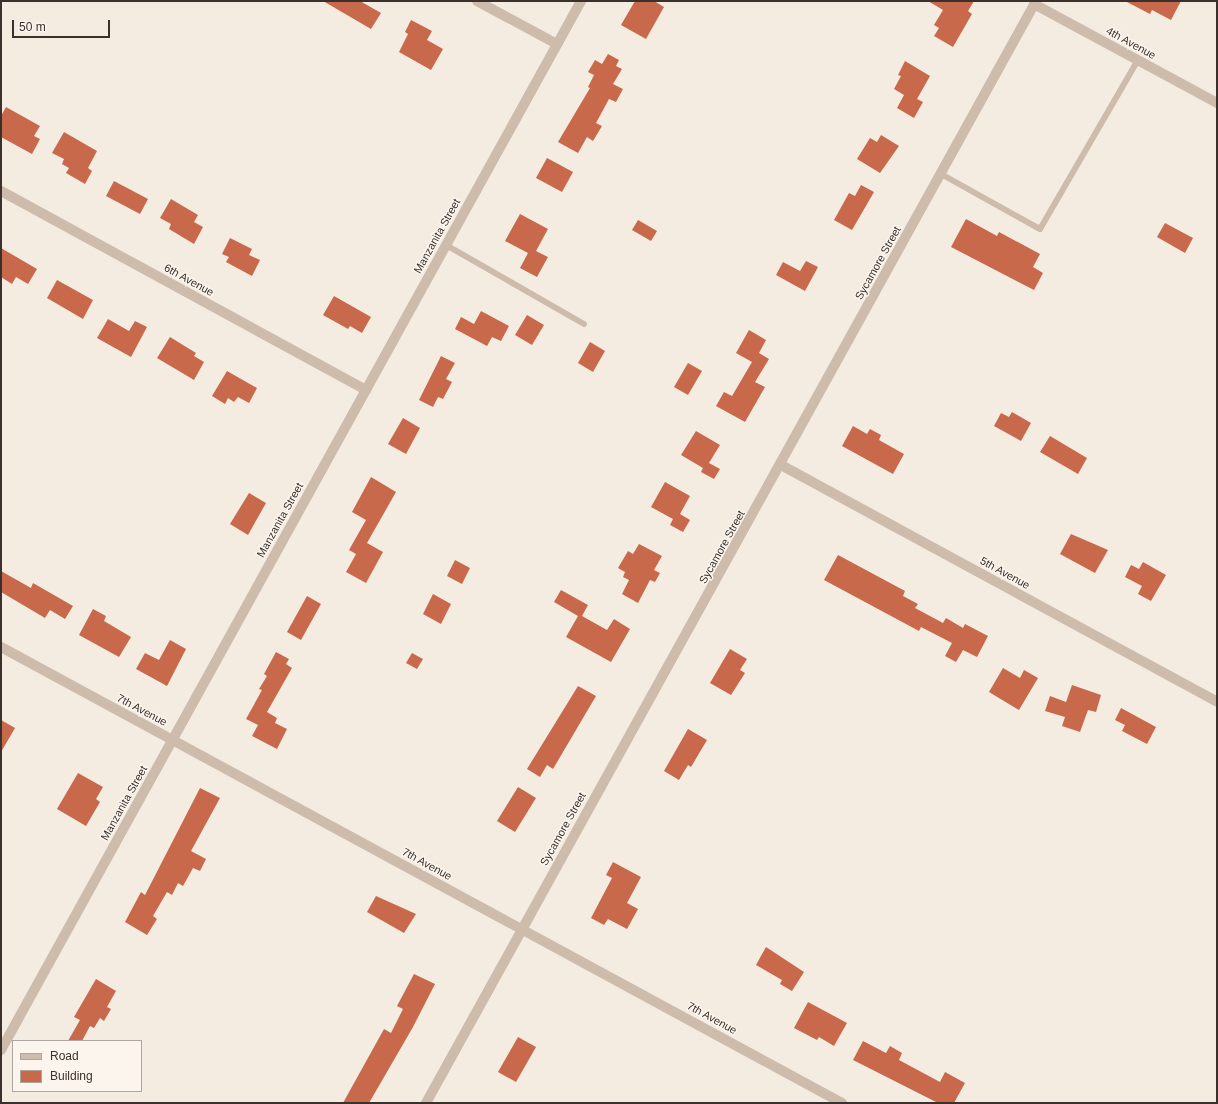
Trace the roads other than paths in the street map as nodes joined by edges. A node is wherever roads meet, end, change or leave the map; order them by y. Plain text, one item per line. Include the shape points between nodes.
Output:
1 (477, 1) edge
2 (581, 1) edge
3 (1035, 2) edge
4 (557, 44) junction
5 (1138, 60) junction
6 (1217, 103) edge
7 (941, 174) junction
8 (1, 191) edge
9 (446, 245) junction
10 (584, 324) dead end
11 (366, 390) junction
12 (781, 465) junction
13 (1, 647) edge
14 (1217, 702) edge
15 (173, 740) junction
16 (520, 929) junction
17 (1, 1050) edge
18 (426, 1103) edge
19 (842, 1103) edge

1 - 4 street
2 - 4 street, Manzanita Street
3 - 5 street, 4th Avenue
3 - 7 street, Sycamore Street
4 - 9 street, Manzanita Street
5 - 6 street, 4th Avenue
5 - 7 lane via 1040,229
7 - 12 street, Sycamore Street
8 - 11 street, 6th Avenue
9 - 10 lane
9 - 11 street, Manzanita Street
11 - 15 street, Manzanita Street
12 - 14 street, 5th Avenue
12 - 16 street, Sycamore Street
13 - 15 street, 7th Avenue
15 - 16 street, 7th Avenue
15 - 17 street, Manzanita Street
16 - 18 street, Sycamore Street
16 - 19 street, 7th Avenue

